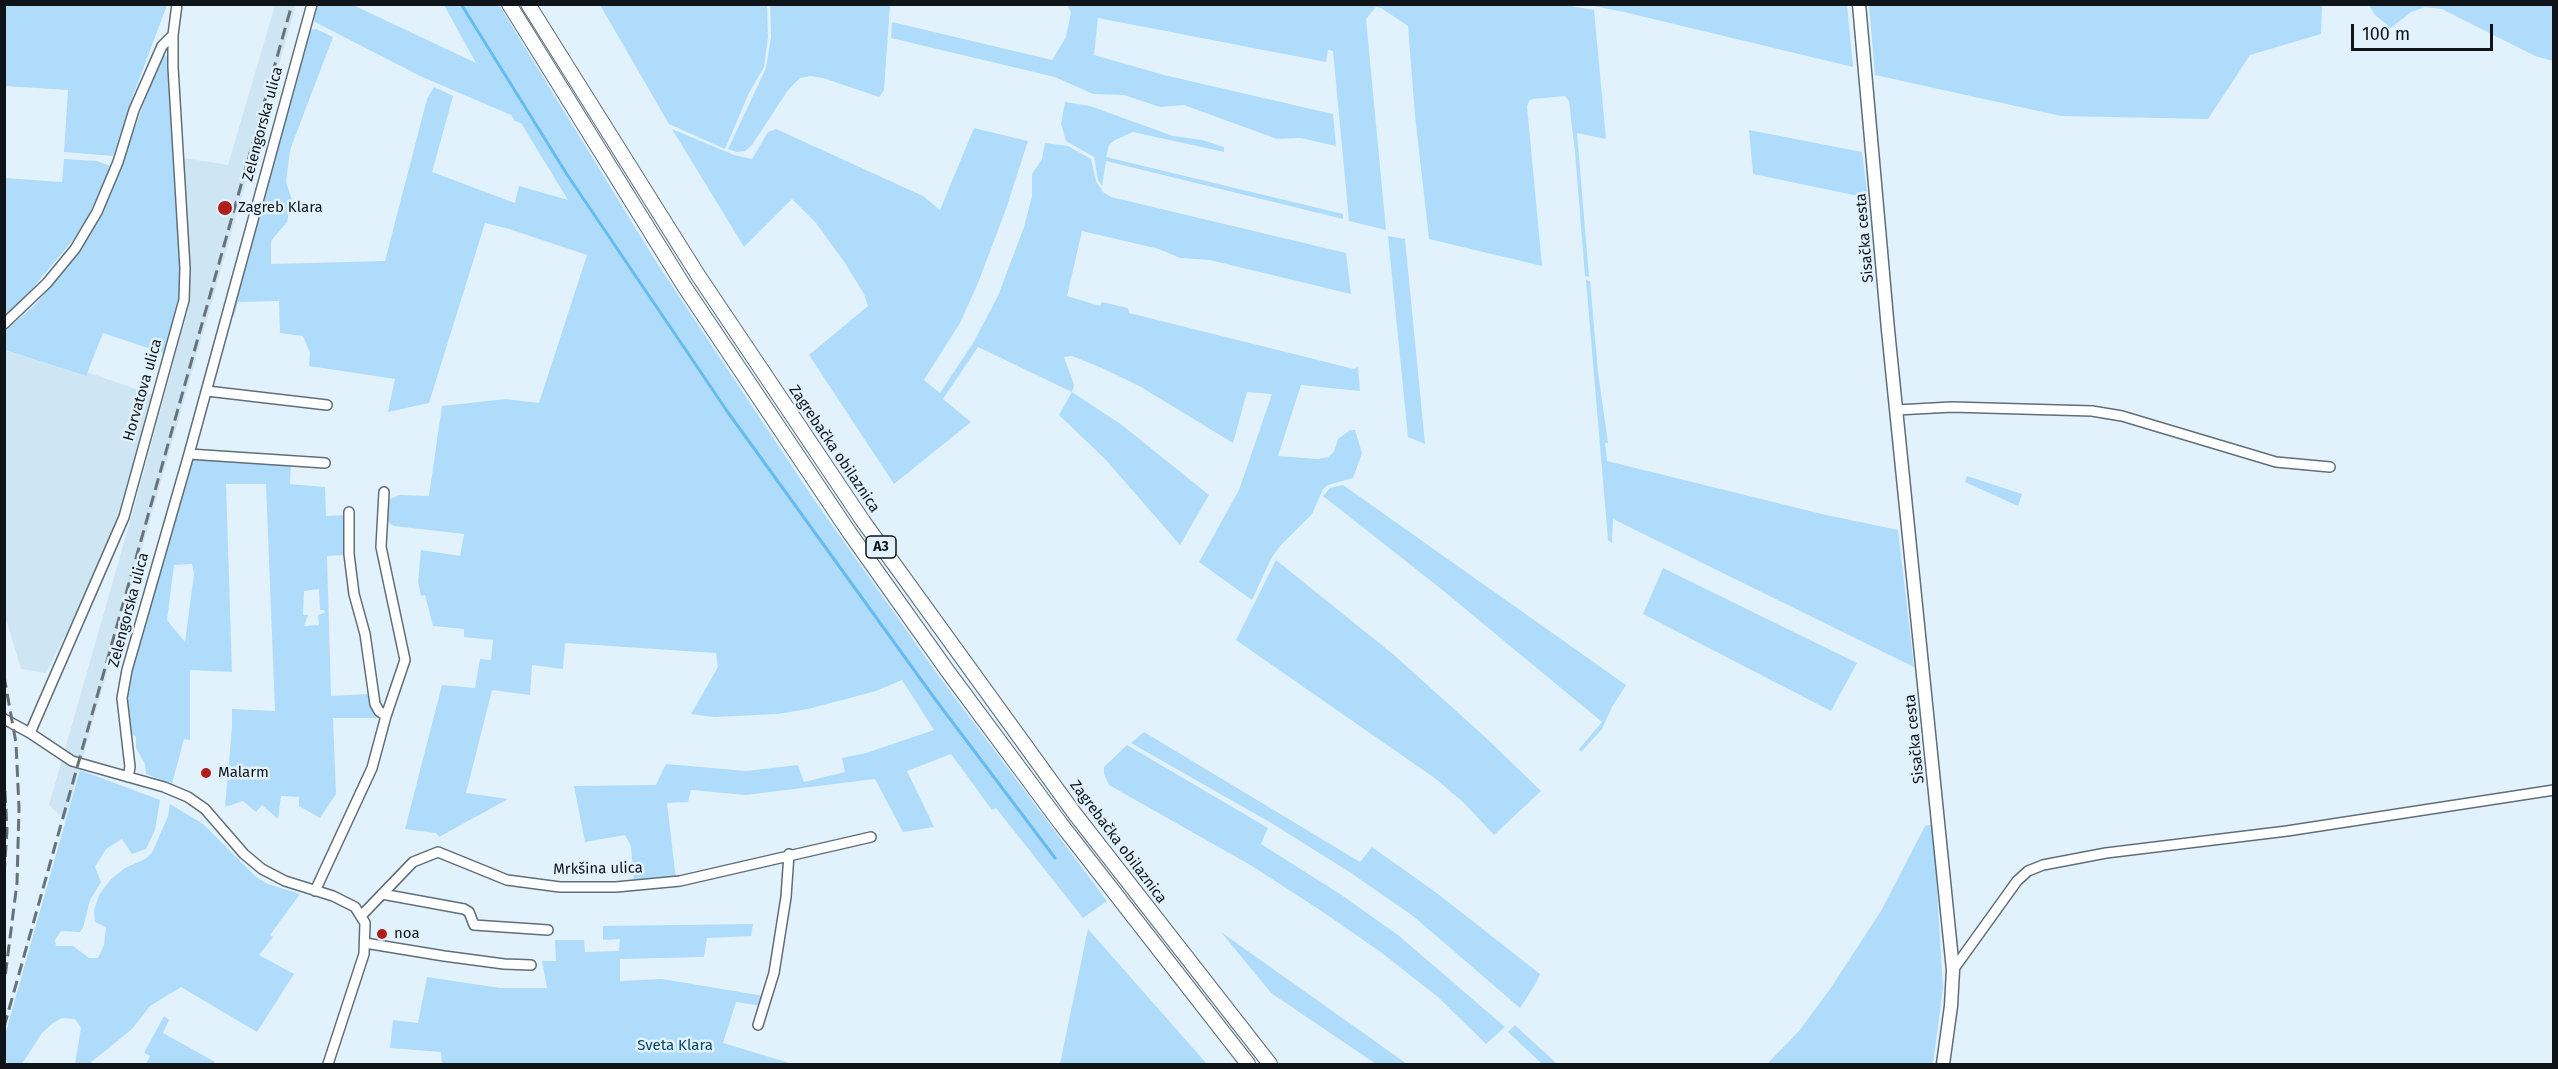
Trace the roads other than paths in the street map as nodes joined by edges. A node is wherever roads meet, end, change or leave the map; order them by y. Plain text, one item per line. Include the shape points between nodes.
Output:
1 (177, 4) edge
2 (312, 4) edge
3 (509, 4) edge
4 (528, 4) edge
5 (1859, 4) edge
6 (173, 35) junction
7 (4, 324) edge
8 (207, 391) junction
9 (327, 405) dead end
10 (1897, 410) junction
11 (189, 454) junction
12 (325, 463) dead end
13 (2330, 467) dead end
14 (384, 492) dead end
15 (350, 513) dead end
16 (386, 716) junction
17 (4, 719) edge
18 (30, 733) junction
19 (128, 777) junction
20 (2553, 790) edge
21 (871, 837) dead end
22 (789, 854) junction
23 (315, 891) junction
24 (382, 894) junction
25 (362, 915) junction
26 (548, 930) dead end
27 (365, 943) junction
28 (531, 965) dead end
29 (1953, 970) junction
30 (758, 1025) dead end
31 (328, 1065) edge
32 (1248, 1065) edge
33 (1270, 1065) edge
34 (1943, 1065) edge

1 - 6 street, Horvatova ulica
2 - 8 street, Zelengorska ulica
3 - 32 highway, A3 via 684,286 843,522 1061,824
4 - 33 highway, Zagrebačka obilaznica / A3 via 698,275 863,521 1075,814
5 - 10 main road, Sisačka cesta
6 - 7 street, Horvatova ulica via 162,46 134,110 97,212 75,249 47,283
6 - 18 street, Horvatova ulica via 184,300 124,517
8 - 9 street
8 - 11 street, Zelengorska ulica
10 - 13 street via 1952,407 2092,411 2122,416 2276,462
10 - 29 main road, Sisačka cesta
11 - 12 street
11 - 19 street, Zelengorska ulica via 127,670 122,698
14 - 16 street via 381,547 405,660
15 - 16 street via 352,586 375,704
16 - 23 street via 372,768
17 - 18 street
18 - 19 street via 72,761
19 - 23 street via 194,801 262,869
20 - 29 street via 2043,865 2017,881
21 - 22 street, Mrkšina ulica
22 - 24 street, Mrkšina ulica via 680,881 560,887 507,880 438,852 413,862
22 - 30 street via 774,973
23 - 25 street via 345,901
24 - 25 street, Mrkšina ulica
24 - 26 street via 464,909 474,925
25 - 27 street
27 - 28 street
27 - 31 street
29 - 34 main road, Sisačka cesta

